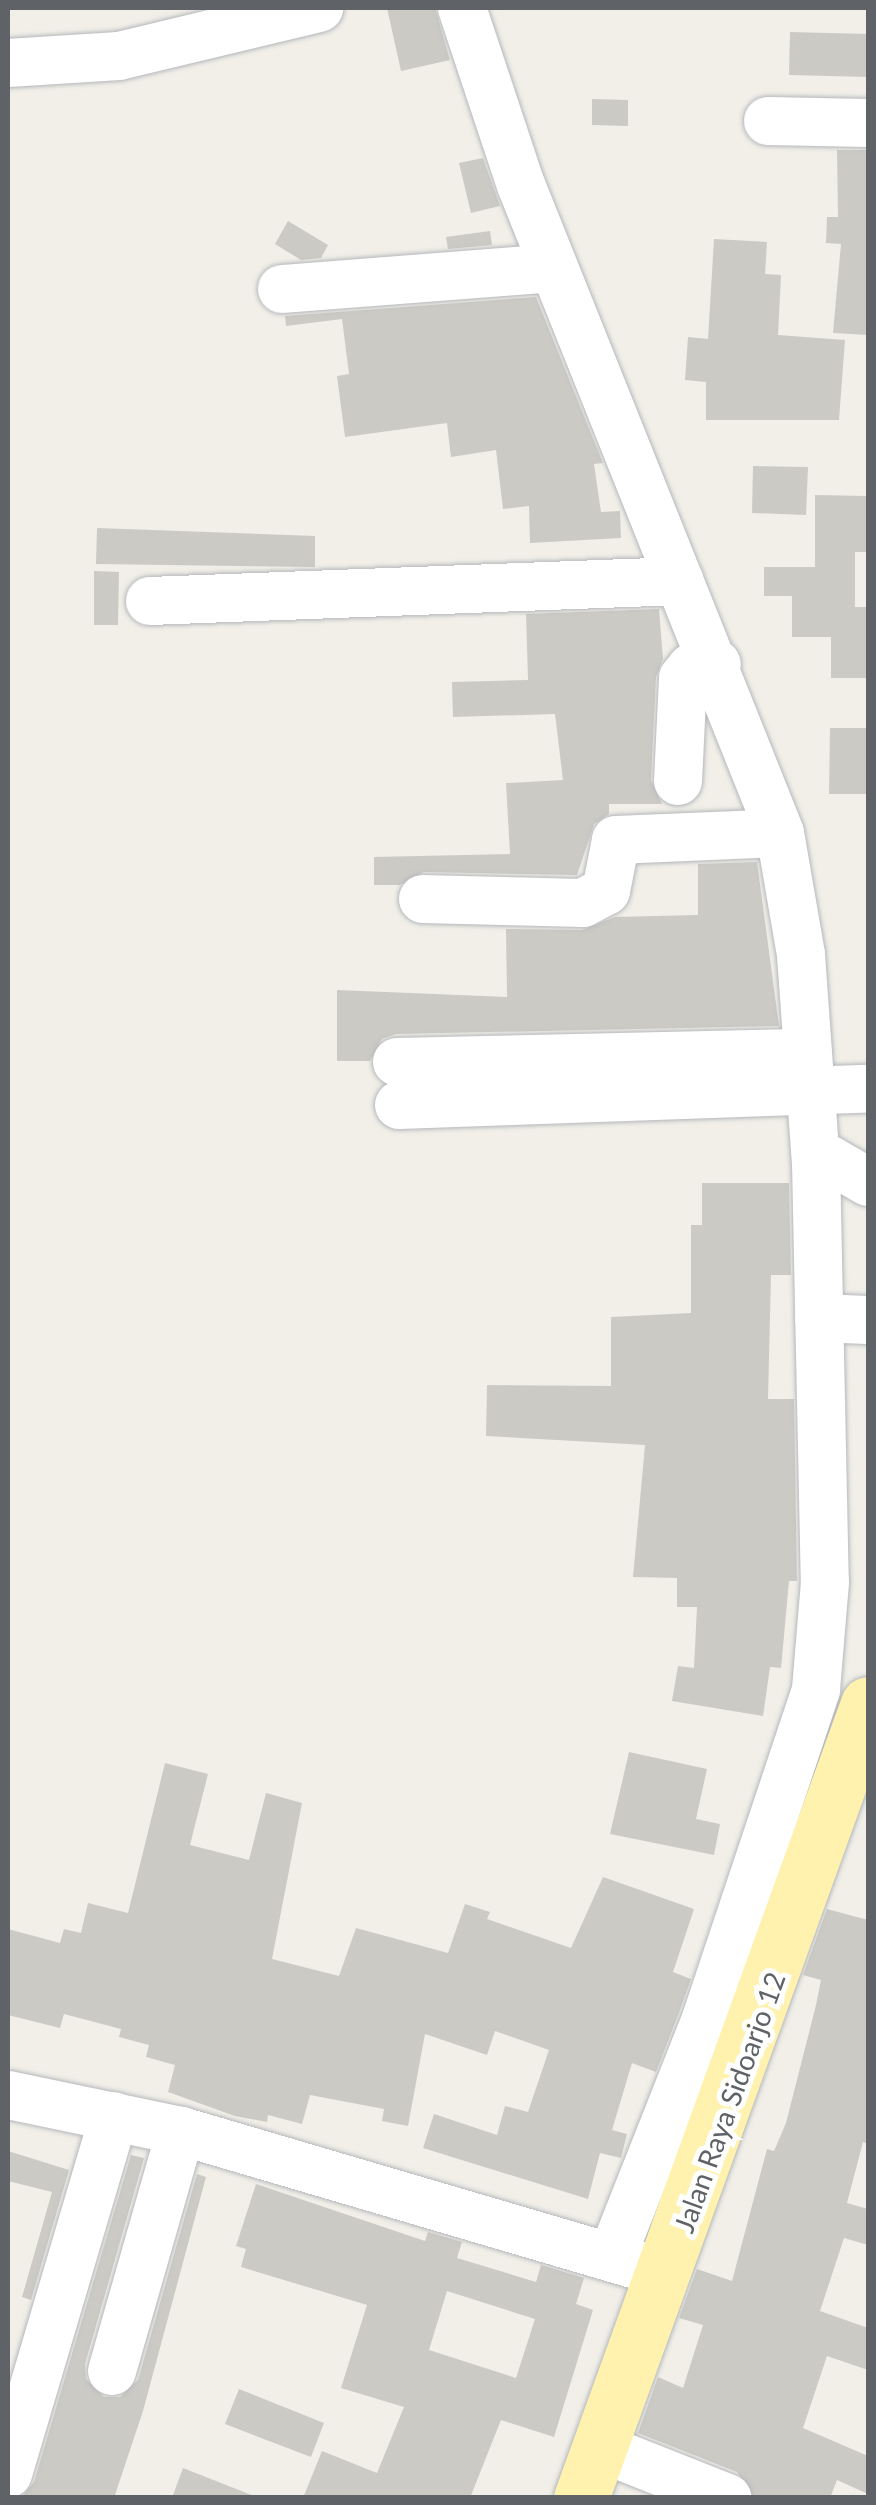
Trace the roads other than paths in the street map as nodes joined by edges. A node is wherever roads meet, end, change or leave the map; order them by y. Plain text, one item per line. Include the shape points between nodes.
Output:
1 (320, 8) edge
2 (462, 8) edge
3 (8, 63) edge
4 (768, 121) dead end
5 (868, 123) edge
6 (553, 268) junction
7 (282, 289) dead end
8 (680, 581) junction
9 (150, 601) dead end
10 (717, 664) junction
11 (678, 781) dead end
12 (780, 833) junction
13 (424, 899) dead end
14 (837, 1081) edge
15 (398, 1083) dead end
16 (843, 1171) edge
17 (844, 1319) edge
18 (868, 1704) edge
19 (8, 2095) edge
20 (114, 2116) junction
21 (181, 2131) junction
22 (639, 2265) junction
23 (112, 2370) dead end
24 (601, 2448) junction
25 (8, 2474) edge
26 (582, 2498) edge
27 (727, 2498) edge

1 - 3 street via 119,56
2 - 6 street
4 - 5 street
6 - 7 street
6 - 8 street
8 - 9 street
8 - 10 street
10 - 11 street via 691,668 682,678
10 - 12 street
12 - 13 street via 616,840 606,892 583,903
12 - 14 street via 801,955
14 - 15 street
14 - 16 street
16 - 17 street
17 - 22 street via 816,1690 706,2019
18 - 22 main road, Jalan Raya Sidoarjo 12
19 - 20 street
20 - 21 street
20 - 25 street
21 - 22 street
21 - 23 street
22 - 24 main road, Jalan Raya Sidoarjo 12
24 - 26 main road, Jalan Raya Sidoarjo 12
24 - 27 street

